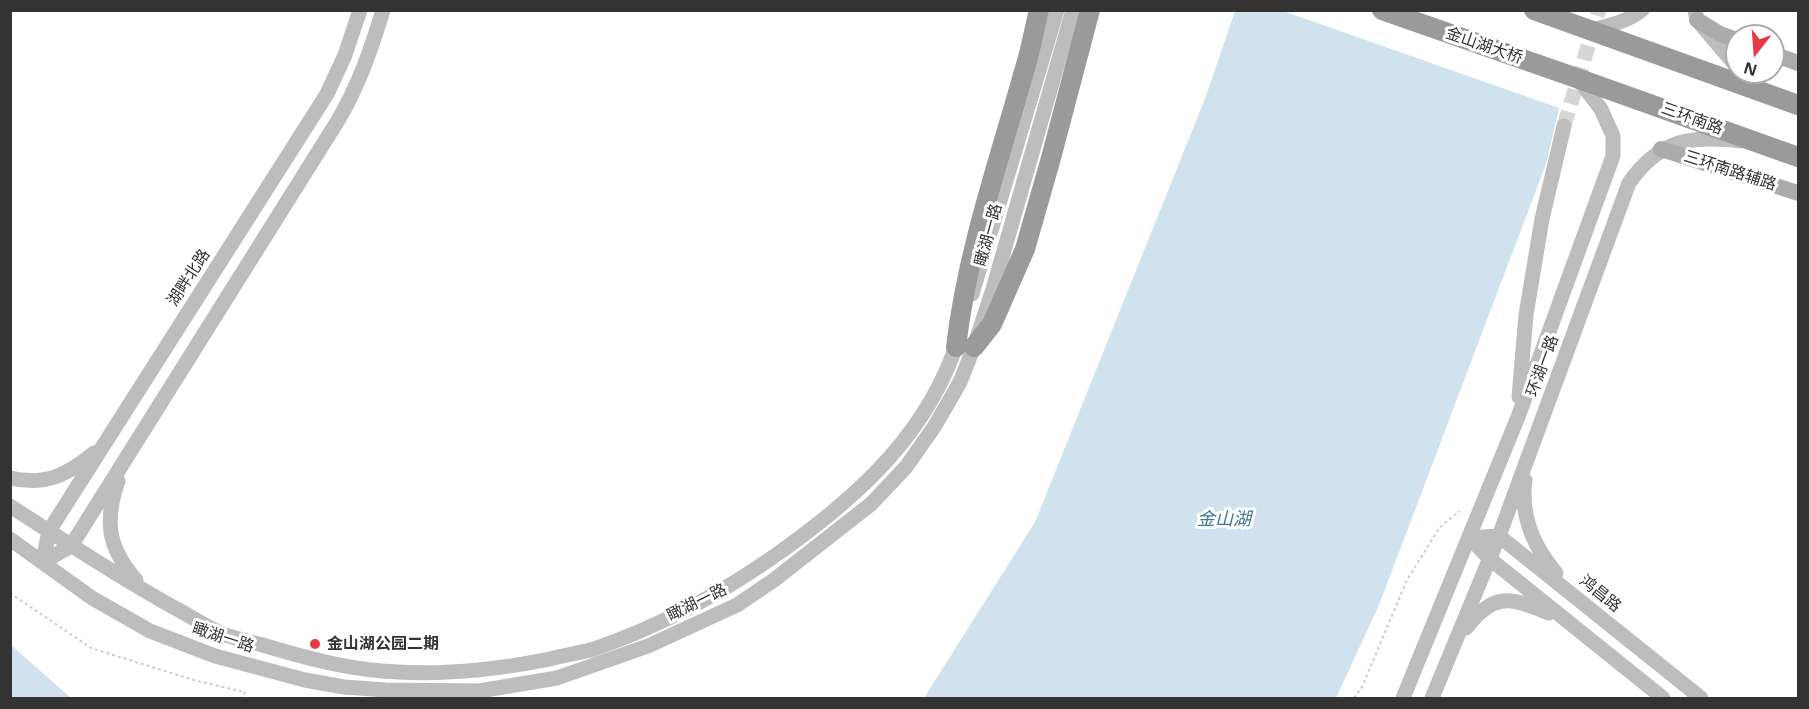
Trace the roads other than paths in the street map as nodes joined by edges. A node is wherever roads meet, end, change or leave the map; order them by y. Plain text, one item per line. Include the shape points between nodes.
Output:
1 (360, 10) edge
2 (383, 10) edge
3 (1039, 10) edge
4 (1057, 10) edge
5 (1073, 10) edge
6 (1090, 10) edge
7 (1382, 10) edge
8 (1534, 10) edge
9 (1642, 10) edge
10 (1696, 15) edge
11 (1589, 30) junction
12 (1725, 36) edge
13 (1725, 52) edge
14 (1581, 79) junction
15 (1752, 84) edge
16 (1758, 91) junction
17 (1798, 105) edge
18 (1564, 126) tunnel mouth
19 (1761, 144) junction
20 (1661, 149) junction
21 (1798, 157) edge
22 (1798, 193) edge
23 (965, 347) junction
24 (1518, 417) junction
25 (103, 446) junction
26 (1529, 455) junction
27 (127, 458) junction
28 (10, 478) edge
29 (10, 506) edge
30 (49, 531) junction
31 (1499, 536) junction
32 (1470, 538) junction
33 (10, 539) edge
34 (71, 546) junction
35 (1490, 559) junction
36 (43, 562) junction
37 (146, 591) junction
38 (1578, 599) junction
39 (1563, 618) junction
40 (1456, 639) junction
41 (1403, 699) edge
42 (1432, 699) edge
43 (1663, 699) edge
44 (1701, 699) edge

1 - 25 street, 湖畔北路 via 345,55 318,109
2 - 27 street via 353,95
3 - 23 highway via 960,308
4 - 23 street, 瞰湖一路
5 - 23 street, 瞰湖一路 via 993,289
6 - 23 highway via 1025,249 992,324
7 - 14 highway, 金山湖大桥, bridge
8 - 11 highway
9 - 11 street via 1617,23
10 - 12 main road
10 - 13 street
11 - 16 highway
14 - 19 highway, 三环南路
14 - 24 street, 环湖一路 via 1613,136 1613,156
15 - 16 street
16 - 17 highway
18 - 24 street via 1542,219 1526,315
19 - 20 street, 环湖一路 via 1701,139
19 - 21 highway, 三环南路
20 - 22 main road, 三环南路辅路
20 - 26 street, 环湖一路 via 1629,183
23 - 36 street, 瞰湖一路 via 960,382 906,467 840,530 737,605 648,646 557,678 479,691 386,690 305,680 215,656 150,631 92,598
23 - 37 street, 瞰湖一路 via 900,447 828,517 761,566 715,593 592,649 524,664 456,672 381,671 303,657 222,633
24 - 32 street, 环湖一路
25 - 28 street via 69,472 54,478
25 - 30 street, 湖畔北路
26 - 31 street, 环湖一路
26 - 38 street via 1524,491 1528,525 1544,558
27 - 34 street
27 - 37 street via 115,490 110,527 122,564
29 - 30 street, 瞰湖一路
30 - 34 street, 瞰湖一路
30 - 36 street, 湖畔北路
31 - 32 street
31 - 35 street, 环湖一路
31 - 38 street, 鸿昌路
32 - 35 street
32 - 41 street, 环湖一路
33 - 36 street, 瞰湖一路
34 - 36 street
34 - 37 street, 瞰湖一路
35 - 39 street
35 - 40 street, 环湖一路
38 - 44 street, 鸿昌路
39 - 40 street via 1499,600 1475,616
39 - 43 street
40 - 42 street, 环湖一路

